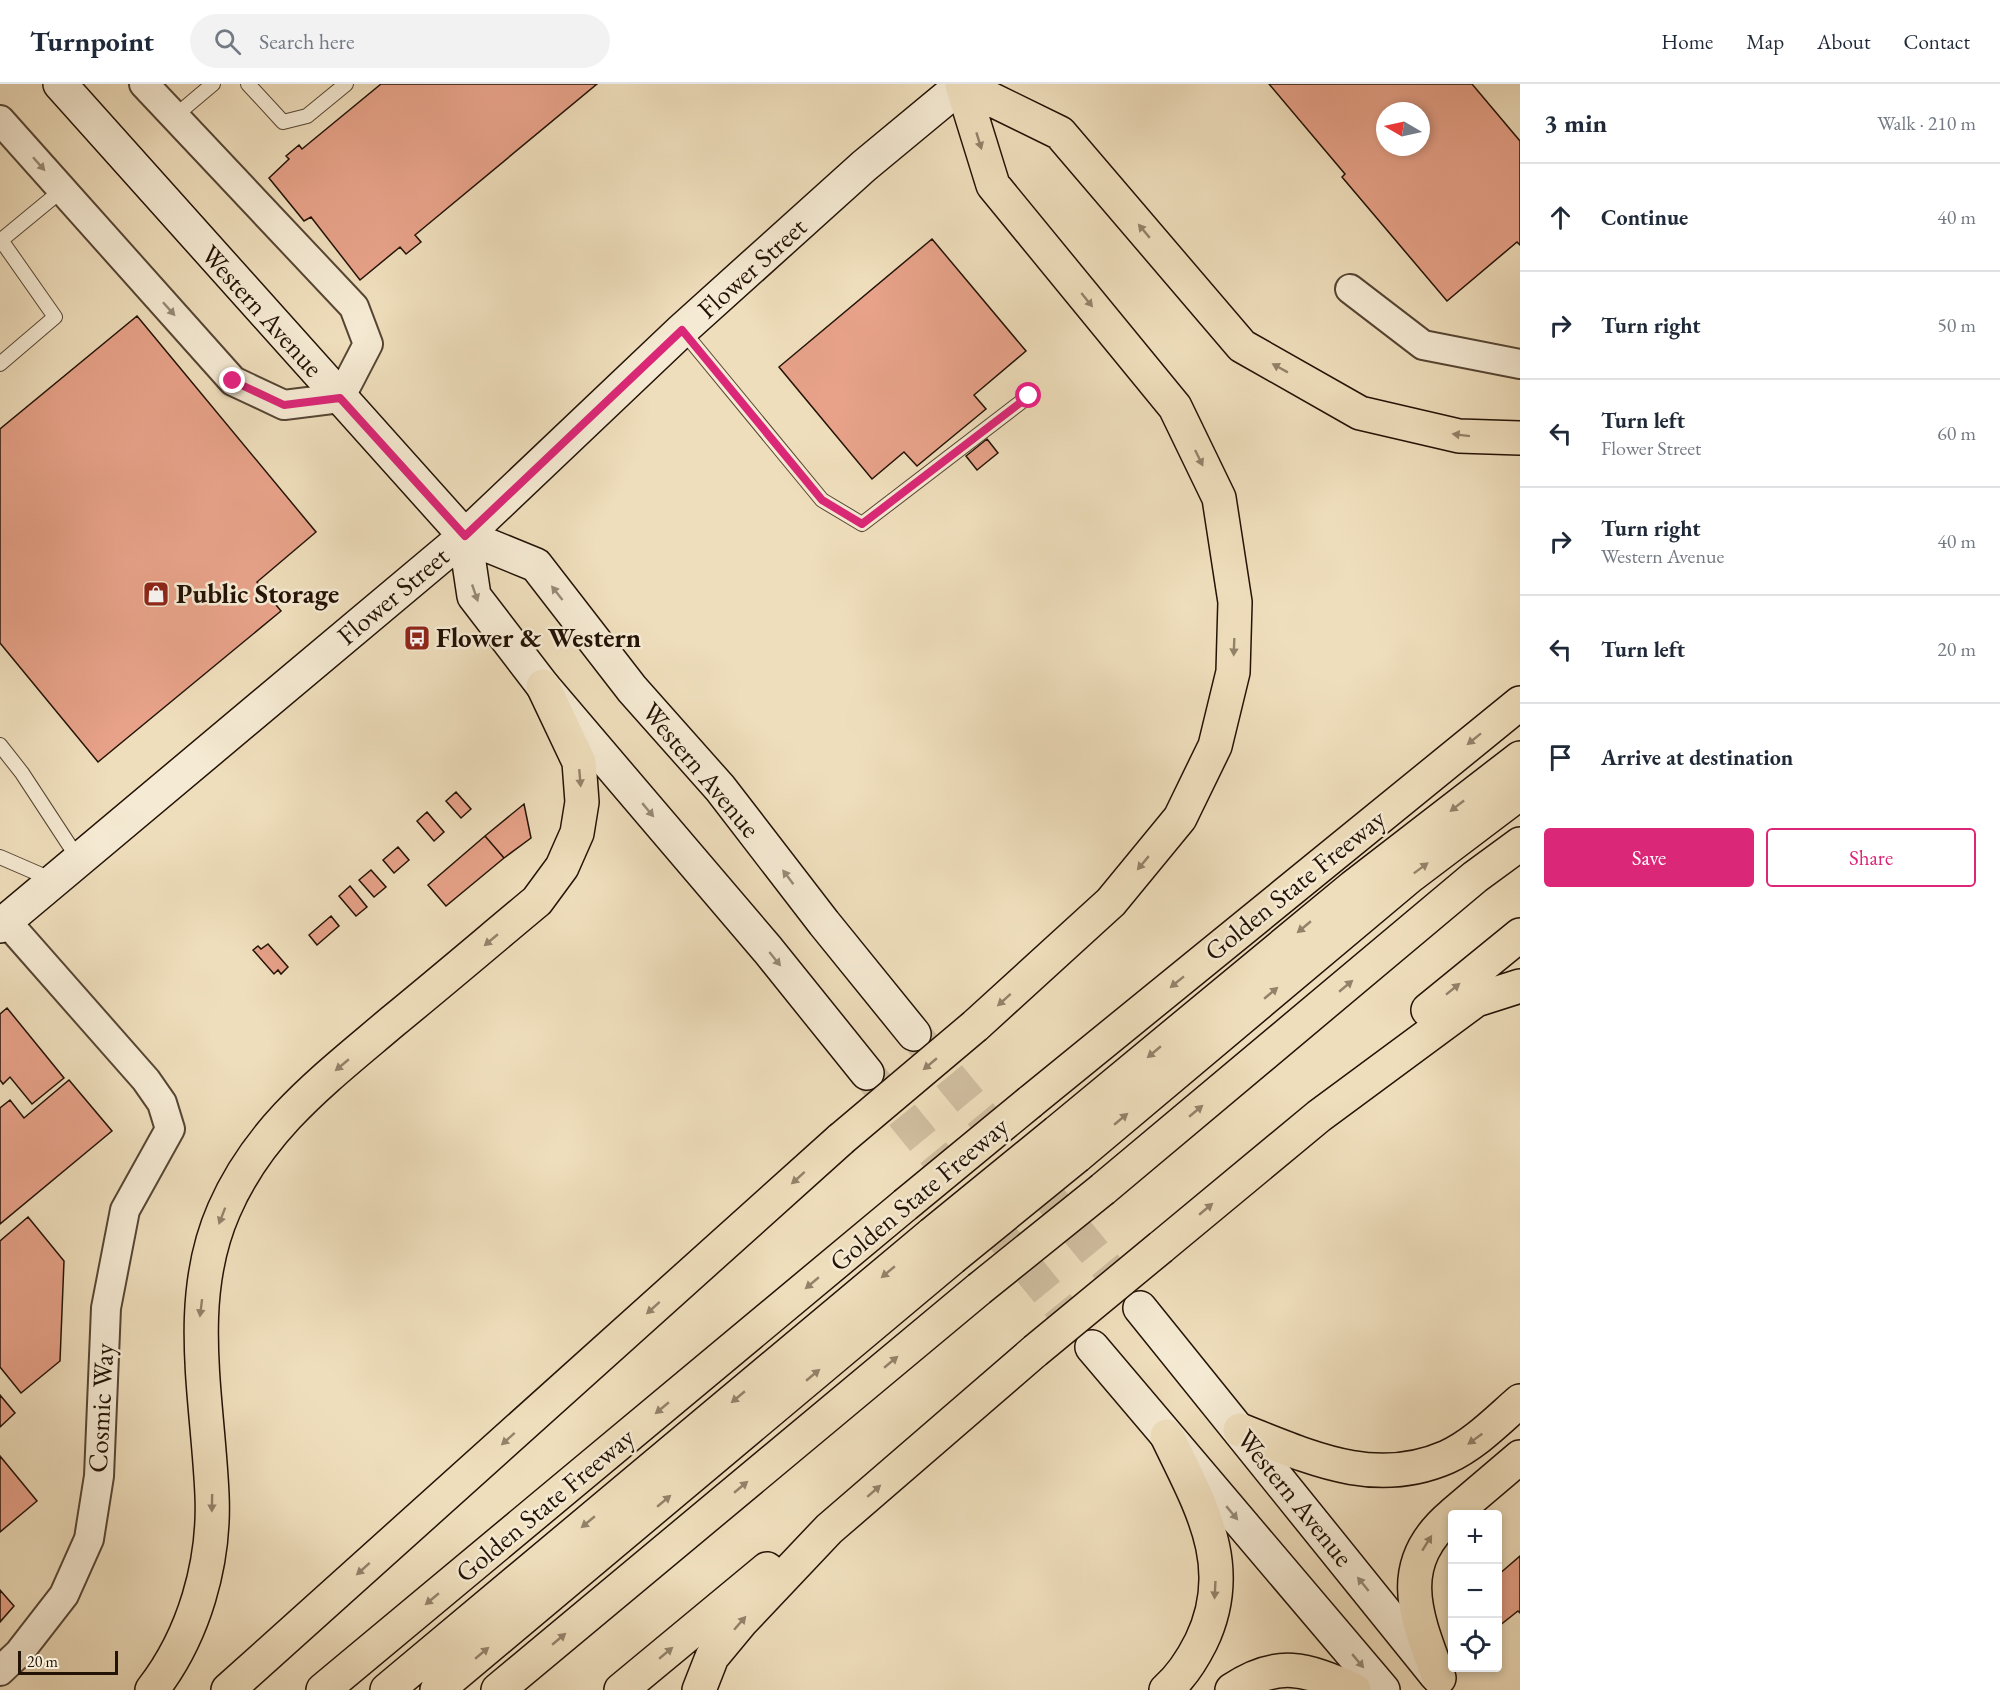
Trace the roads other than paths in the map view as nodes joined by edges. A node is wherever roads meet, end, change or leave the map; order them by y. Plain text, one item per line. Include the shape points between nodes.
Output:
1 (60, 84) edge
2 (144, 84) edge
3 (213, 84) edge
4 (248, 84) edge
5 (346, 84) edge
6 (962, 84) edge
7 (175, 116) junction
8 (2, 128) edge
9 (62, 190) junction
10 (1, 241) edge
11 (1350, 289) dead end
12 (682, 330) junction
13 (0, 364) edge
14 (1520, 364) edge
15 (1029, 396) dead end
16 (340, 398) junction
17 (1520, 438) edge
18 (465, 536) junction
19 (543, 686) junction
20 (1520, 703) edge
21 (0, 745) edge
22 (1520, 758) edge
23 (1520, 793) edge
24 (1520, 844) edge
25 (0, 857) edge
26 (79, 860) junction
27 (54, 880) junction
28 (3, 923) edge
29 (1520, 935) edge
30 (1520, 986) edge
31 (914, 1034) tunnel mouth
32 (867, 1073) tunnel mouth
33 (1319, 1116) junction
34 (1067, 1144) junction
35 (942, 1246) junction
36 (1140, 1308) tunnel mouth
37 (1092, 1347) tunnel mouth
38 (1520, 1401) edge
39 (1240, 1430) junction
40 (1167, 1436) junction
41 (1520, 1457) edge
42 (1459, 1510) edge
43 (1448, 1520) edge
44 (829, 1529) junction
45 (0, 1671) edge
46 (1444, 1684) edge
47 (152, 1690) edge
48 (228, 1690) edge
49 (322, 1690) edge
50 (387, 1690) edge
51 (437, 1690) edge
52 (498, 1690) edge
53 (621, 1690) edge
54 (699, 1690) edge
55 (1166, 1690) edge
56 (1232, 1690) edge
57 (1354, 1690) edge
58 (1383, 1690) edge

1 - 16 main road, Western Avenue
2 - 7 street
3 - 7 lane
4 - 5 lane via 283,122 307,116
6 - 12 main road, Flower Street via 864,166
17 -> 6 highway via 1459,436 1360,412 1242,346 1060,132
6 -> 48 highway, bridge via 993,185 1175,407 1219,498 1235,602 1233,672 1215,746 1180,818 1111,902
7 - 16 street via 354,307 368,344
8 -> 9 street
9 - 10 lane
9 -> 16 street via 233,381 284,405
10 - 13 lane via 55,317
11 - 14 street via 1423,345
12 - 15 lane via 822,500 862,524
12 - 18 main road, Flower Street
16 - 18 main road, Western Avenue
18 -> 19 main road via 474,596
18 - 26 main road, Flower Street
31 -> 18 main road, Western Avenue via 720,788 632,689 536,565
19 -> 32 main road via 768,950
19 -> 47 highway via 579,762 582,802 577,833 562,867 537,901 321,1082 279,1122 245,1168 223,1210 210,1250 200,1315 212,1496 210,1541 193,1617 173,1660
20 -> 49 highway, Golden State Freeway, bridge via 1030,1102
21 - 26 lane
22 -> 34 highway via 1353,887
34 -> 23 highway
52 -> 24 highway, bridge via 1475,877
25 - 27 lane
26 - 27 main road, Flower Street
27 - 28 main road, Flower Street
28 - 45 street, Cosmic Way via 146,1080 162,1103 170,1129 125,1210 108,1297 99,1476 89,1539 64,1595
33 -> 29 highway via 1436,1003
30 - 33 highway via 1476,1000
44 -> 33 highway, bridge via 1035,1351
34 - 35 highway, bridge
35 -> 50 highway
51 -> 35 highway
36 - 39 main road, Western Avenue
37 - 40 main road, Western Avenue
38 -> 39 highway via 1477,1438 1448,1456 1389,1471 1345,1468
46 -> 39 main road, Western Avenue
40 -> 55 highway via 1210,1530 1216,1563 1216,1597 1209,1625 1192,1658
40 -> 58 main road, Western Avenue
41 - 42 highway
46 -> 43 highway via 1418,1620 1414,1578 1428,1540
53 -> 44 highway via 772,1564
54 -> 44 highway via 712,1657
56 - 57 highway via 1261,1674 1283,1669 1313,1673

